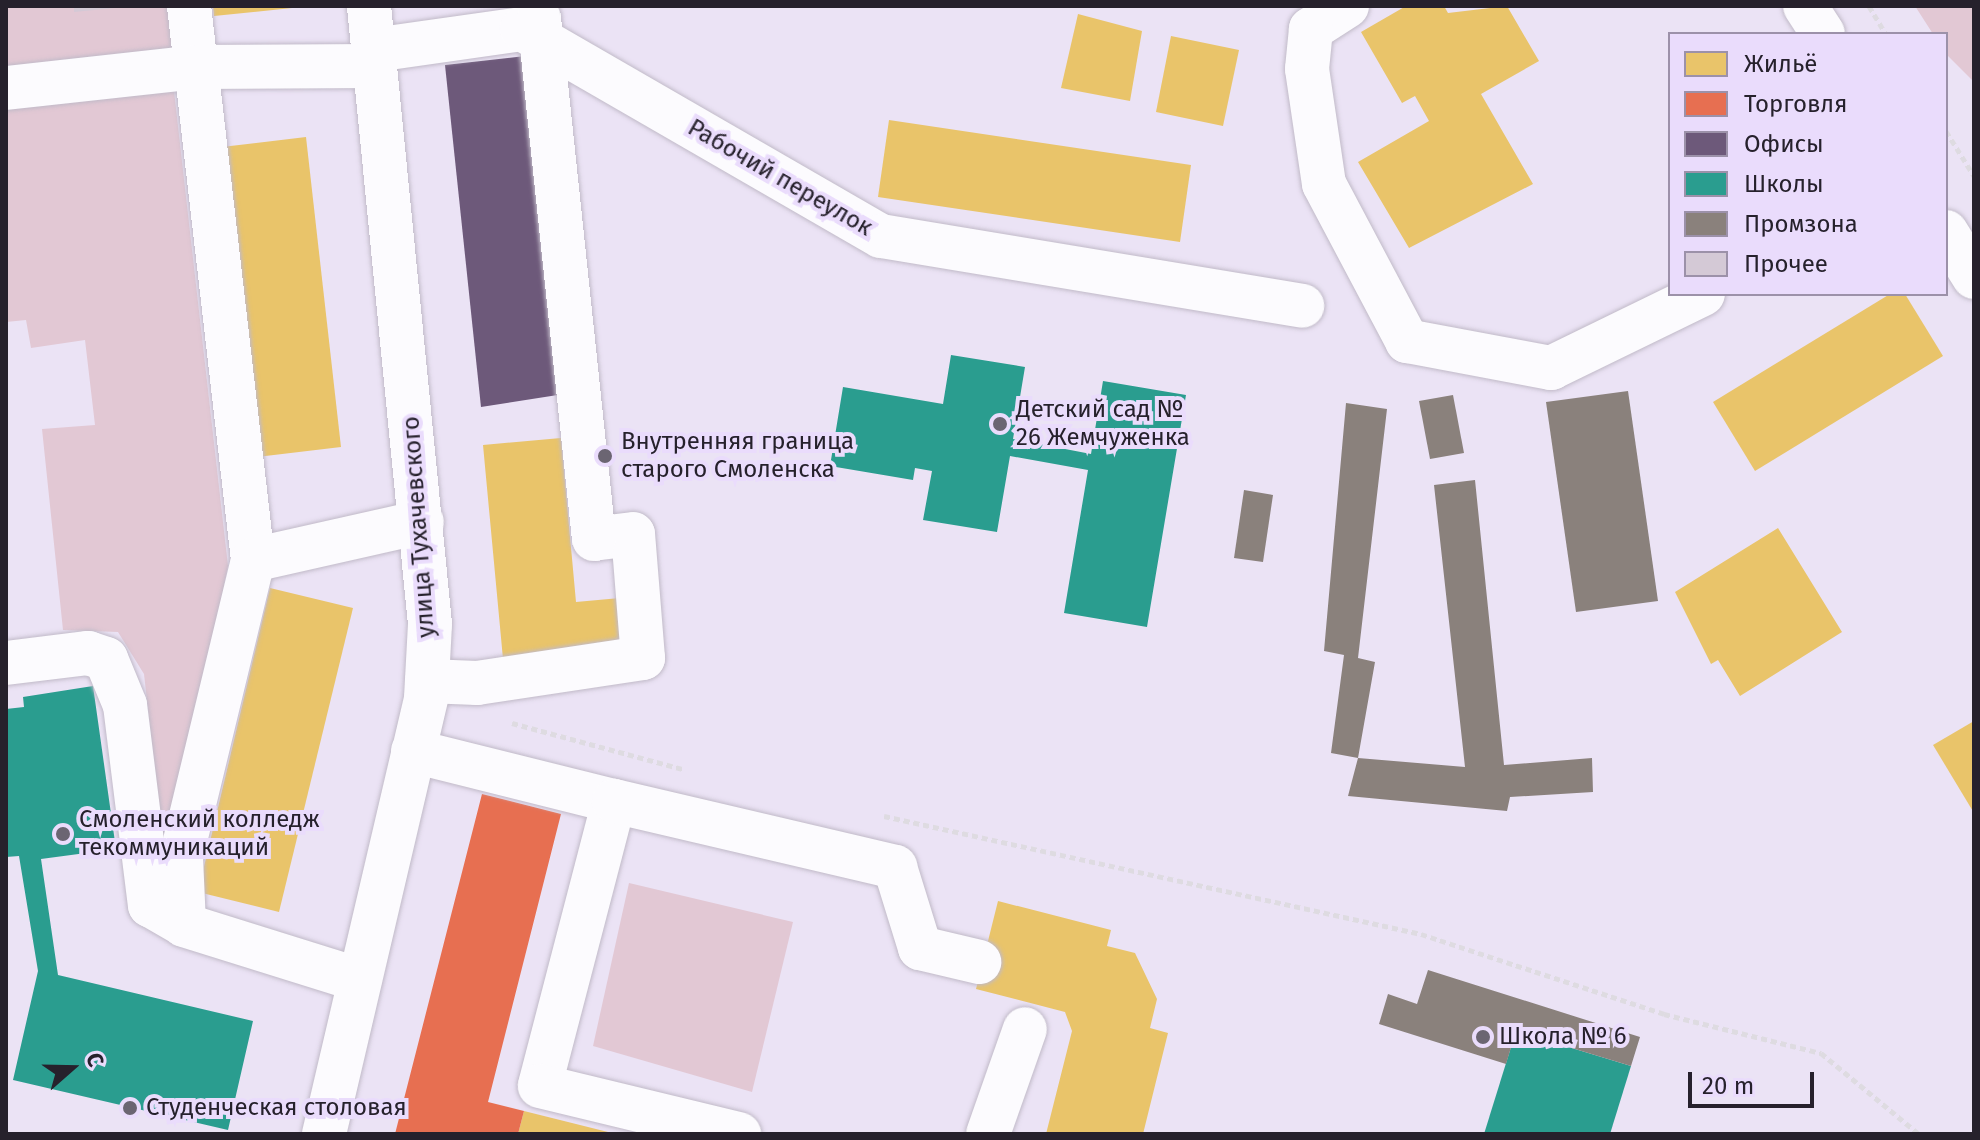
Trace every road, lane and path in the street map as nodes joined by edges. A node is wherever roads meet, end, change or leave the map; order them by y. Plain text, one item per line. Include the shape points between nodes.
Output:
1 (189, 6) edge
2 (369, 6) edge
3 (1347, 6) edge
4 (1805, 6) edge
5 (1869, 6) edge
6 (539, 23) edge
7 (1822, 32) edge
8 (1885, 32) edge
9 (374, 58) junction
10 (196, 67) junction
11 (6, 88) edge
12 (1948, 134) edge
13 (1974, 176) edge
14 (1948, 235) edge
15 (1974, 277) edge
16 (1699, 296) edge
17 (1302, 306) dead end
18 (422, 522) junction
19 (253, 560) junction
20 (6, 663) edge
21 (427, 681) junction
22 (502, 720) dead end
23 (413, 751) junction
24 (701, 774) dead end
25 (614, 801) junction
26 (870, 813) dead end
27 (184, 925) junction
28 (979, 962) dead end
29 (360, 980) junction
30 (1025, 1029) dead end
31 (324, 1134) edge
32 (739, 1134) edge
33 (988, 1134) edge
34 (1919, 1134) edge

1 - 10 street
2 - 9 street, улица Тухачевского
3 - 16 street via 1311,29 1307,69 1324,184 1407,341 1551,368
4 - 7 street
5 - 8 path
6 - 9 street, Рабочий переулок
6 - 17 street, Рабочий переулок via 881,236
6 - 21 street via 594,539 633,534 643,658 477,683
9 - 10 street, Рабочий переулок
9 - 18 street, улица Тухачевского
10 - 11 street, Рабочий переулок
10 - 19 street
12 - 13 path
14 - 15 street
18 - 19 street
18 - 21 street, улица Тухачевского
19 - 27 street via 181,858
20 - 27 street via 88,653 106,659 125,705 150,905
21 - 23 street, улица Тухачевского
22 - 24 path
23 - 25 street
23 - 29 street, улица Тухачевского
25 - 28 street via 895,867 920,948
25 - 32 street via 540,1086
26 - 34 path via 1421,934 1664,1014 1821,1053
27 - 29 street
29 - 31 street, улица Тухачевского
30 - 33 street

